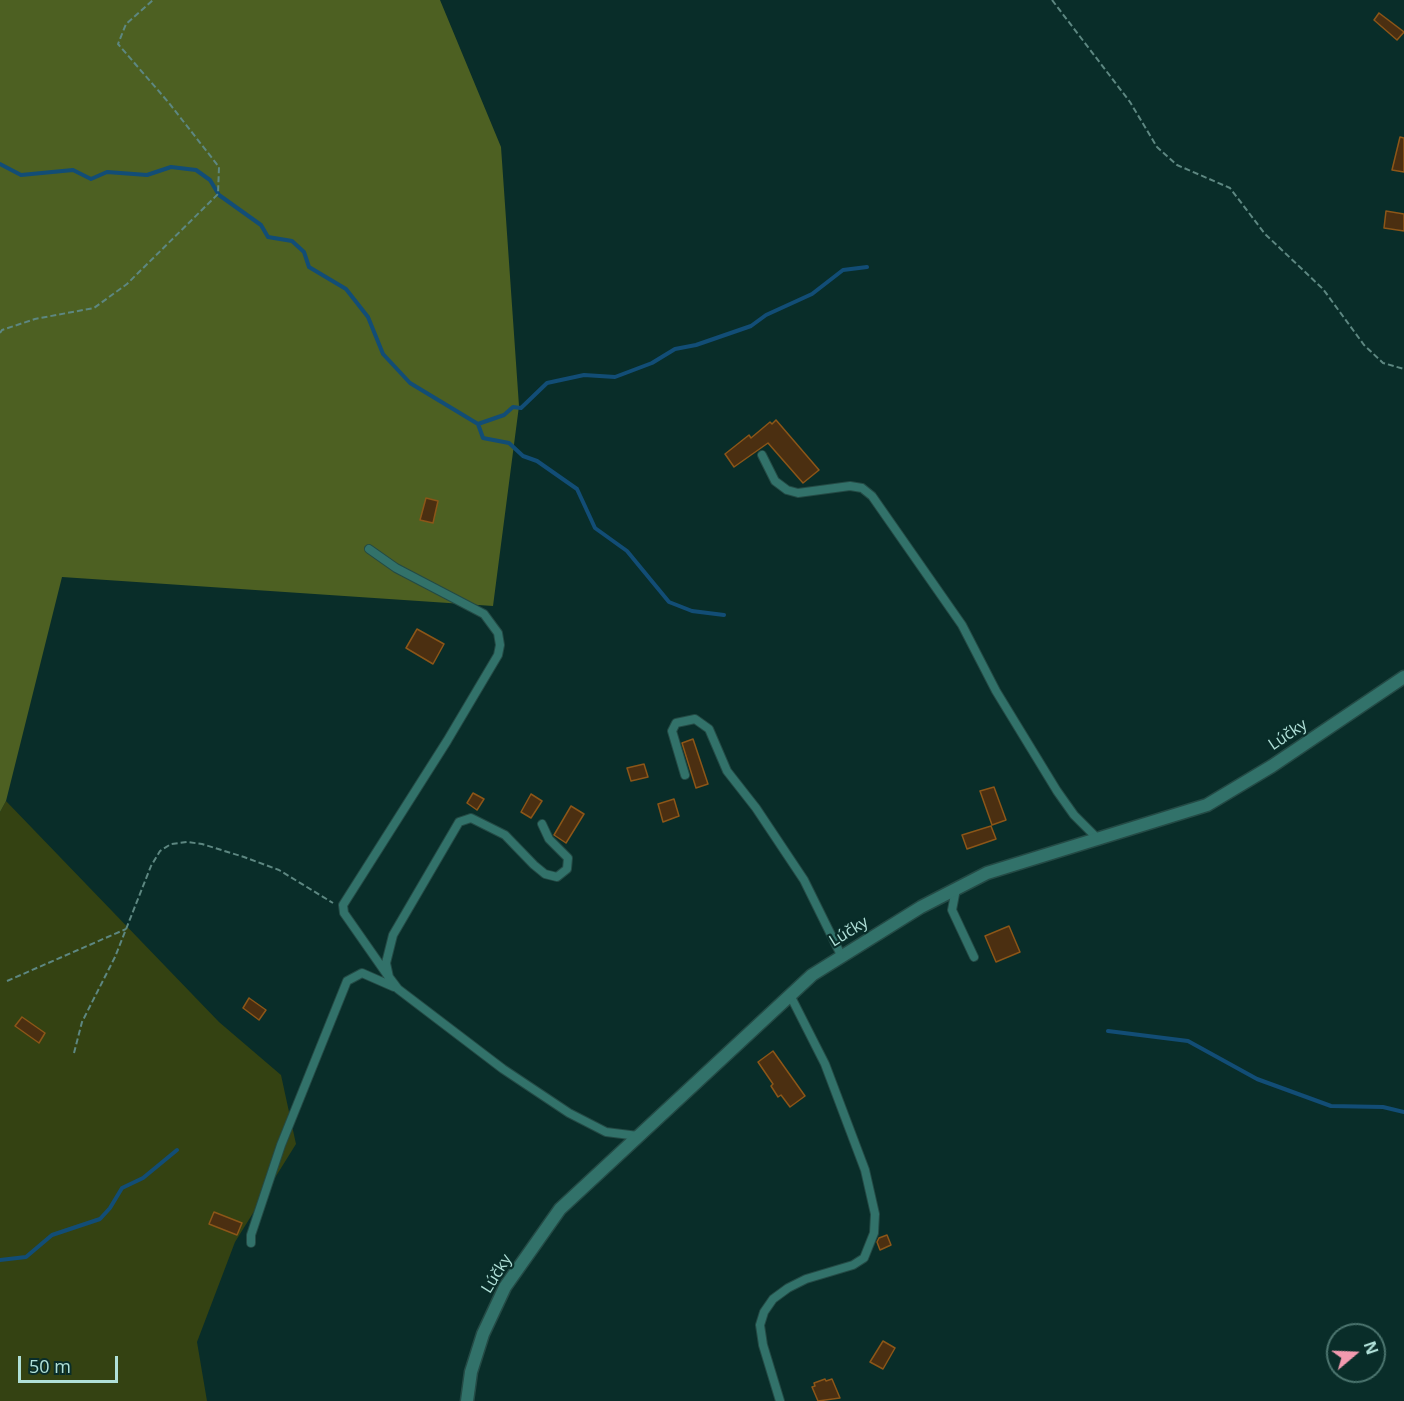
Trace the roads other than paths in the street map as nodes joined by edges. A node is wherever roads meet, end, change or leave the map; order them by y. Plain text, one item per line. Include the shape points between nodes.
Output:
1 (762, 455) dead end
2 (369, 549) dead end
3 (1404, 677) edge
4 (685, 774) dead end
5 (542, 824) dead end
6 (1099, 840) junction
7 (957, 887) junction
8 (841, 955) junction
9 (974, 957) dead end
10 (388, 977) junction
11 (398, 988) junction
12 (790, 995) junction
13 (638, 1136) junction
14 (251, 1243) dead end
15 (467, 1401) edge
16 (780, 1401) edge

1 - 6 lane via 775,481 787,490 798,493 850,486 862,488 872,496 962,625 996,691 1057,791
2 - 10 lane via 396,568 484,614 498,633 500,645 498,655 452,732 346,898 344,913
3 - 6 street, Lúčky via 1272,766 1206,805
4 - 8 lane via 672,731 676,723 695,719 709,729 727,771 804,880
5 - 10 lane via 549,839 568,858 567,869 557,876 545,874 505,835 471,818 459,822 393,935 387,956
6 - 7 street, Lúčky via 987,873
7 - 8 street, Lúčky
7 - 9 lane via 952,910
8 - 12 street, Lúčky
10 - 11 lane
11 - 13 lane via 502,1069 569,1113 606,1132
11 - 14 lane via 362,973 347,981 281,1145
12 - 13 street, Lúčky
12 - 16 lane via 825,1064 865,1170 875,1214 874,1233 864,1258 788,1288 764,1312 760,1325 763,1345
13 - 15 street, Lúčky via 560,1209 505,1287 483,1335

